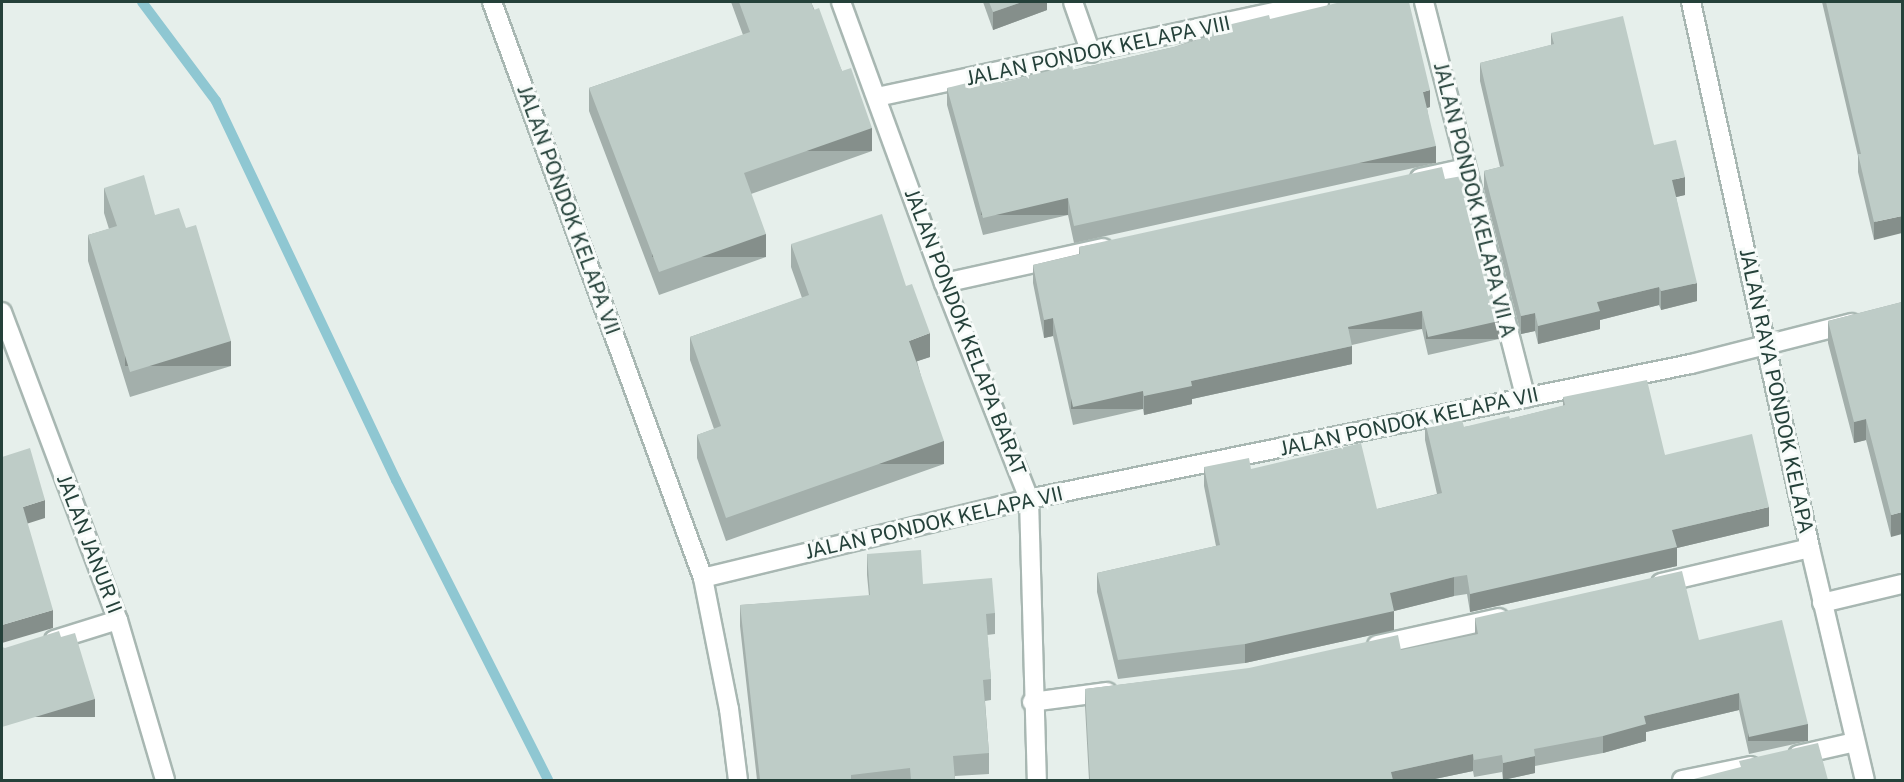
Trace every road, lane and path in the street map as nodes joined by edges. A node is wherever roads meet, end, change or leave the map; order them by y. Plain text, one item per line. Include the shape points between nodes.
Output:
1 (492, 2) edge
2 (841, 2) edge
3 (1073, 2) edge
4 (1319, 2) edge
5 (1424, 2) edge
6 (1691, 2) edge
7 (1280, 6) edge
8 (1091, 53) junction
9 (877, 97) junction
10 (1466, 168) junction
11 (1396, 183) edge
12 (1118, 245) edge
13 (944, 283) junction
14 (2, 312) edge
15 (1870, 318) edge
16 (1767, 348) junction
17 (1526, 398) junction
18 (1029, 499) junction
19 (1810, 549) junction
20 (703, 578) junction
21 (1902, 585) edge
22 (1640, 587) edge
23 (1822, 603) junction
24 (1512, 615) edge
25 (118, 620) junction
26 (33, 646) edge
27 (1362, 648) edge
28 (1122, 690) edge
29 (1032, 702) junction
30 (1855, 742) junction
31 (165, 780) edge
32 (738, 780) edge
33 (1037, 780) edge
34 (1682, 780) edge
35 (1865, 780) edge

1 - 20 street, JALAN PONDOK KELAPA VII
2 - 9 street, JALAN PONDOK KELAPA BARAT
3 - 8 street
4 - 7 street, JALAN PONDOK KELAPA VIII
5 - 10 street, JALAN PONDOK KELAPA VII A
6 - 16 street, JALAN RAYA PONDOK KELAPA
7 - 8 street, JALAN PONDOK KELAPA VIII
8 - 9 street, JALAN PONDOK KELAPA VIII
9 - 13 street, JALAN PONDOK KELAPA BARAT
10 - 11 street
10 - 17 street, JALAN PONDOK KELAPA VII A
12 - 13 street
13 - 18 street, JALAN PONDOK KELAPA BARAT
14 - 25 street, JALAN JANUR II
15 - 16 street, JALAN PONDOK KELAPA VII
16 - 17 street, JALAN PONDOK KELAPA VII
16 - 19 street, JALAN RAYA PONDOK KELAPA
17 - 18 street, JALAN PONDOK KELAPA VII
18 - 20 street, JALAN PONDOK KELAPA VII
18 - 29 street, JALAN PONDOK KELAPA BARAT
19 - 22 street
19 - 23 street, JALAN RAYA PONDOK KELAPA
20 - 32 street via 729,709
21 - 23 street
23 - 30 street, JALAN RAYA PONDOK KELAPA
24 - 27 street
25 - 26 street
25 - 31 street, JALAN JANUR II
28 - 29 street
29 - 33 street, JALAN PONDOK KELAPA BARAT
30 - 34 street
30 - 35 street, JALAN RAYA PONDOK KELAPA

